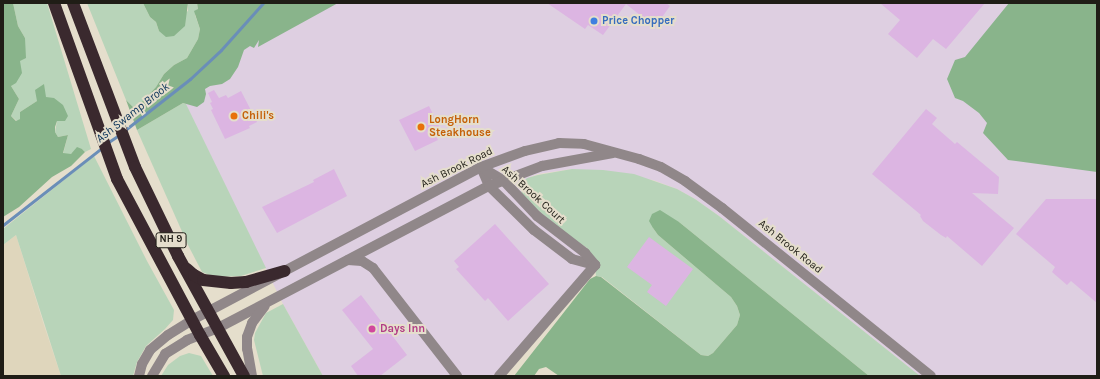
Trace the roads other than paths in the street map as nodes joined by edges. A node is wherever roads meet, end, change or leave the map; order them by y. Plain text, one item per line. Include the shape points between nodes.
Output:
1 (54, 3) edge
2 (73, 3) edge
3 (614, 152) junction
4 (481, 167) junction
5 (503, 180) junction
6 (489, 186) junction
7 (348, 260) junction
8 (595, 265) junction
9 (184, 266) junction
10 (284, 271) junction
11 (268, 302) junction
12 (208, 311) junction
13 (192, 320) junction
14 (218, 328) junction
15 (200, 335) junction
16 (140, 376) edge
17 (152, 376) edge
18 (224, 376) edge
19 (244, 376) edge
20 (252, 376) edge
21 (457, 376) edge
22 (499, 376) edge
23 (931, 376) edge

1 - 13 highway, NH 9 via 117,179
2 - 9 highway, NH 9 via 135,167
3 - 4 street, Ash Brook Road via 584,144 559,144 525,151
3 - 5 street via 542,166
3 - 23 street, Ash Brook Road via 660,167 685,181
4 - 5 street, Ash Brook Court
4 - 6 street, Ash Brook Court
4 - 10 street, Ash Brook Road
5 - 6 street
5 - 8 street, Ash Brook Court via 537,216 585,253
6 - 7 street
6 - 8 street, Ash Brook Court via 546,240 572,259
7 - 11 street
7 - 21 street via 362,261 373,268
8 - 22 street
9 - 10 highway via 194,275 216,282 246,282
9 - 12 highway, NH 9
10 - 12 street, Ash Brook Road
11 - 14 street
11 - 20 street via 252,323 247,337
12 - 13 street, Ash Brook Road
12 - 14 highway, NH 9
13 - 15 highway, NH 9
13 - 16 street, Ash Brook Road via 150,350 142,364
14 - 15 street
14 - 19 highway, NH 9
15 - 17 street via 166,354
15 - 18 highway, NH 9

